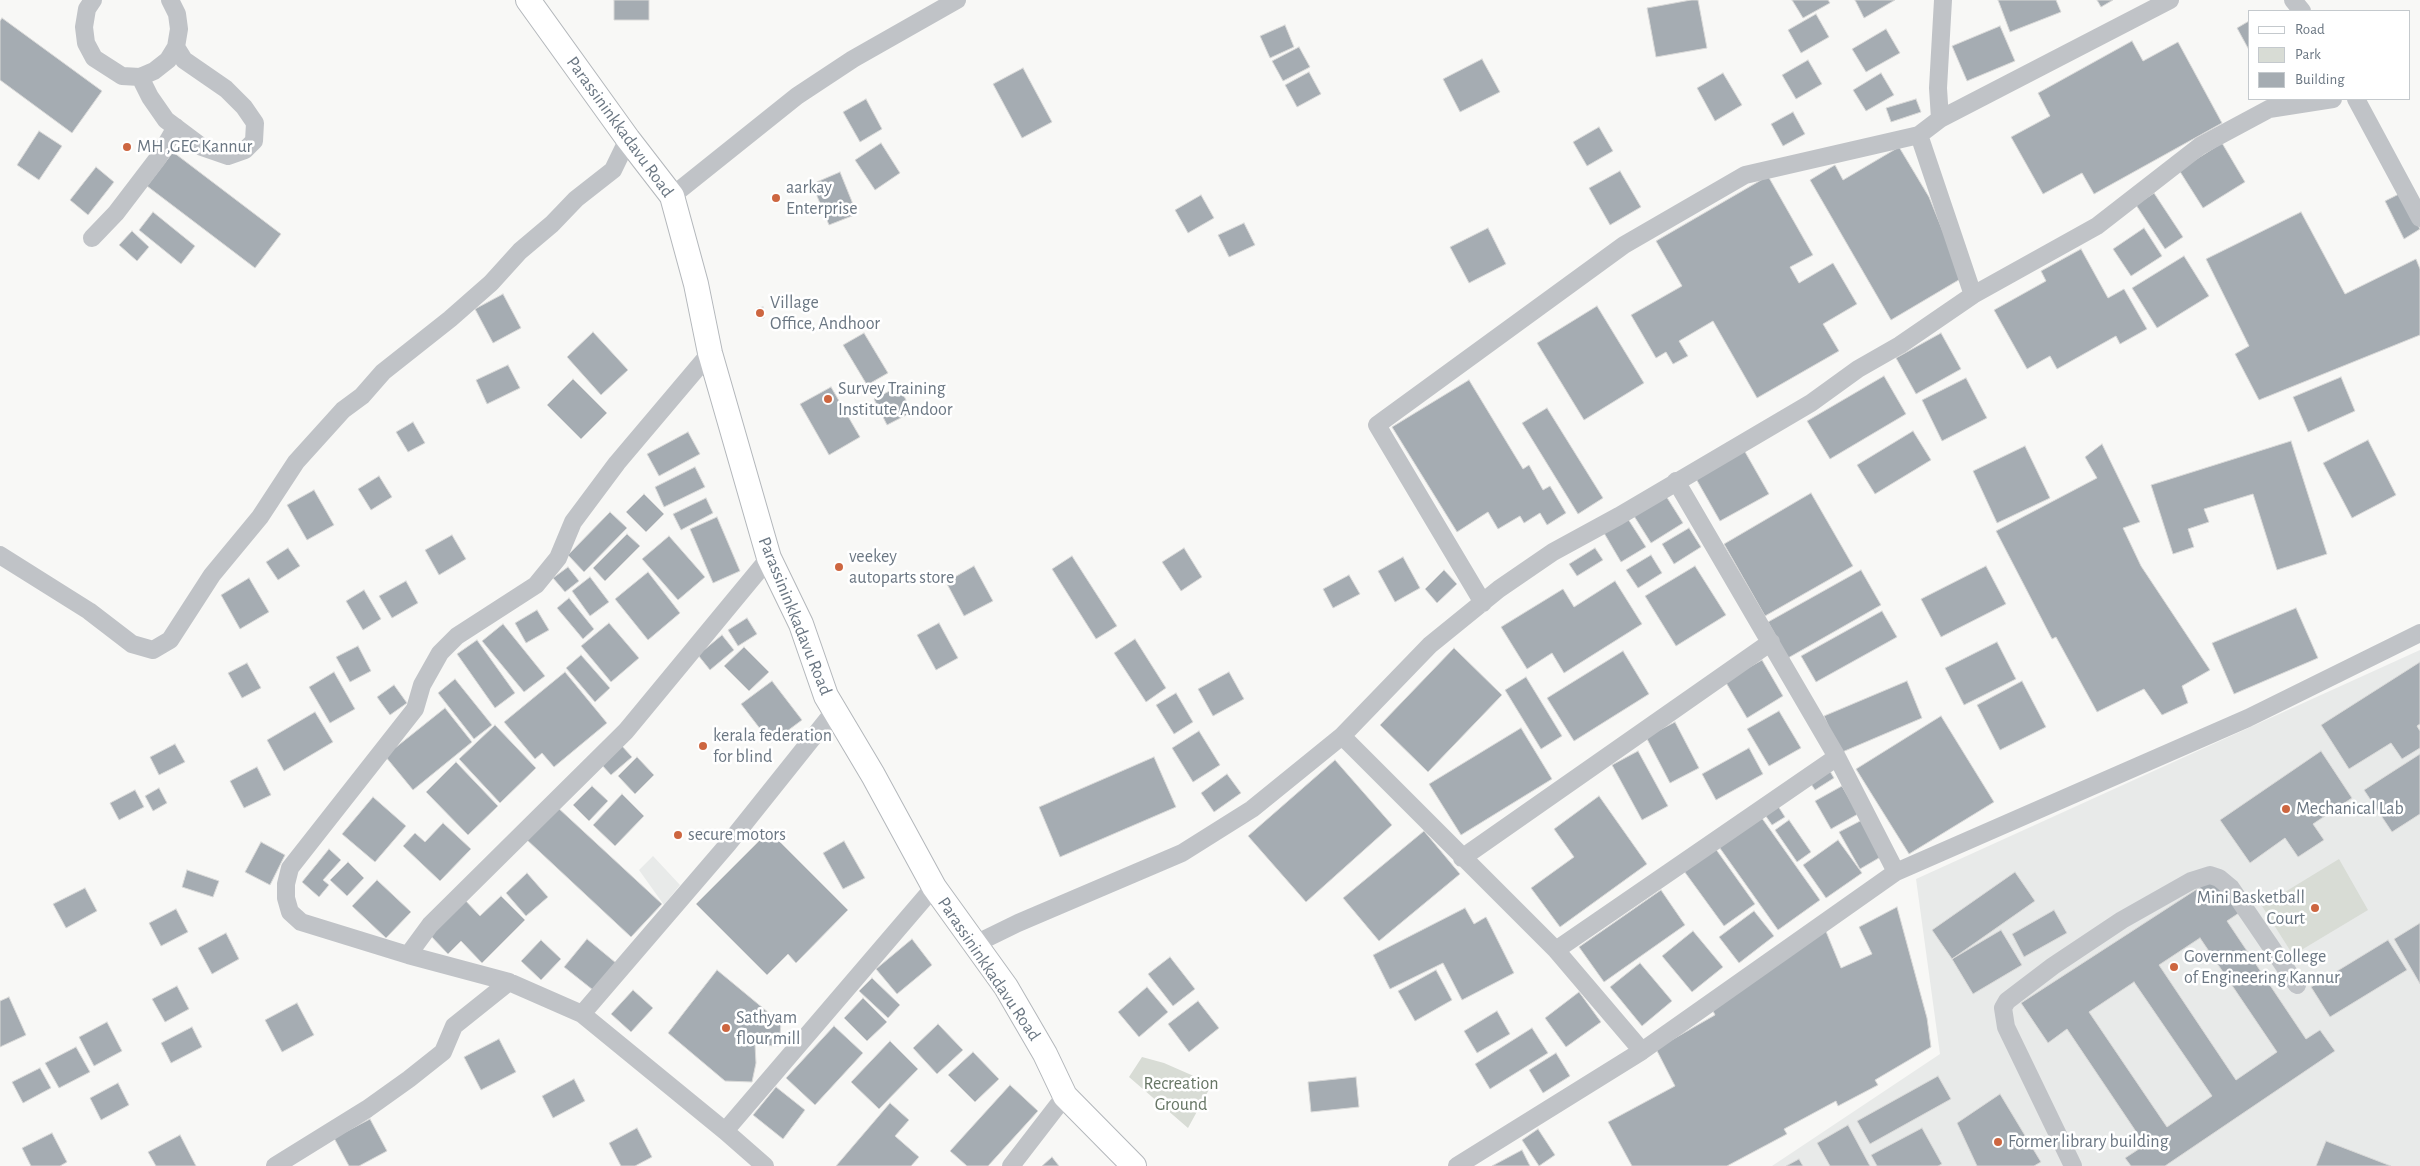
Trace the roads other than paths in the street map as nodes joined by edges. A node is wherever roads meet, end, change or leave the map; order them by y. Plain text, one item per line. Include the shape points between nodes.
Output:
1 (93, 0) edge
2 (170, 0) edge
3 (528, 0) edge
4 (957, 0) edge
5 (1943, 0) edge
6 (2170, 0) edge
7 (2293, 0) edge
8 (2301, 10) edge
9 (176, 47) junction
10 (140, 76) junction
11 (2327, 100) edge
12 (2357, 100) edge
13 (1940, 119) junction
14 (176, 127) junction
15 (1919, 135) junction
16 (628, 139) junction
17 (672, 196) junction
18 (2420, 218) edge
19 (92, 238) dead end
20 (1973, 295) junction
21 (710, 353) junction
22 (1676, 481) junction
23 (0, 554) edge
24 (769, 558) junction
25 (1483, 603) junction
26 (2420, 633) edge
27 (1771, 642) junction
28 (835, 710) junction
29 (1342, 736) junction
30 (1837, 756) junction
31 (1462, 858) junction
32 (1896, 872) junction
33 (934, 886) junction
34 (975, 944) junction
35 (1556, 950) junction
36 (408, 955) junction
37 (508, 982) junction
38 (2297, 984) dead end
39 (582, 1014) junction
40 (1642, 1051) junction
41 (1065, 1096) junction
42 (725, 1131) junction
43 (275, 1166) edge
44 (765, 1166) edge
45 (1011, 1166) edge
46 (1134, 1166) edge
47 (1457, 1166) edge
48 (2073, 1166) edge

1 - 10 street via 87,9 84,27 86,43 94,58 122,76
2 - 9 street via 177,14 179,29
3 - 16 main road, Parassininkkadavu Road
4 - 17 street via 867,50 797,96
5 - 13 street via 1938,88
6 - 13 street
7 - 8 street
9 - 10 street via 168,60 154,71
9 - 14 street via 184,60 226,89 244,107 255,123 254,141 245,150 228,156 202,147
10 - 14 street via 166,120
11 - 20 street via 2269,109 2200,146 2097,226
12 - 18 street
13 - 15 street
14 - 19 street via 158,158 116,213
15 - 20 street
15 - 25 street via 1745,175 1624,245 1377,425
16 - 17 main road, Parassininkkadavu Road
16 - 23 street via 613,170 576,198 464,307 383,372 362,396 343,410 296,462 260,517 212,575 170,640 153,650 132,644 89,611
17 - 21 main road, Parassininkkadavu Road via 696,284
20 - 22 street via 1811,403
21 - 24 main road, Parassininkkadavu Road
21 - 36 street via 617,463 573,522 558,558 536,586 457,636 440,653 422,685 414,708 290,868 286,898 290,912 301,922
22 - 25 street via 1553,552
22 - 27 street
24 - 28 main road, Parassininkkadavu Road via 801,624 826,696
24 - 36 street via 626,731 430,924
25 - 29 street via 1430,645
26 - 32 street via 2248,718
27 - 30 street
27 - 31 street
28 - 33 main road, Parassininkkadavu Road
28 - 39 street via 728,844
29 - 31 street
29 - 34 street via 1252,809 1182,854
30 - 32 street
30 - 35 street
31 - 35 street
32 - 40 street
33 - 34 main road, Parassininkkadavu Road
33 - 42 street
34 - 41 main road, Parassininkkadavu Road via 1006,987
35 - 40 street
36 - 37 street
37 - 39 street
37 - 43 street via 454,1026 443,1052 409,1079
38 - 48 street via 2231,888 2210,875 2184,885 2122,920 2007,1000 2004,1008 2006,1027
39 - 42 street
40 - 47 street
41 - 45 street
41 - 46 main road, Parassininkkadavu Road
42 - 44 street

